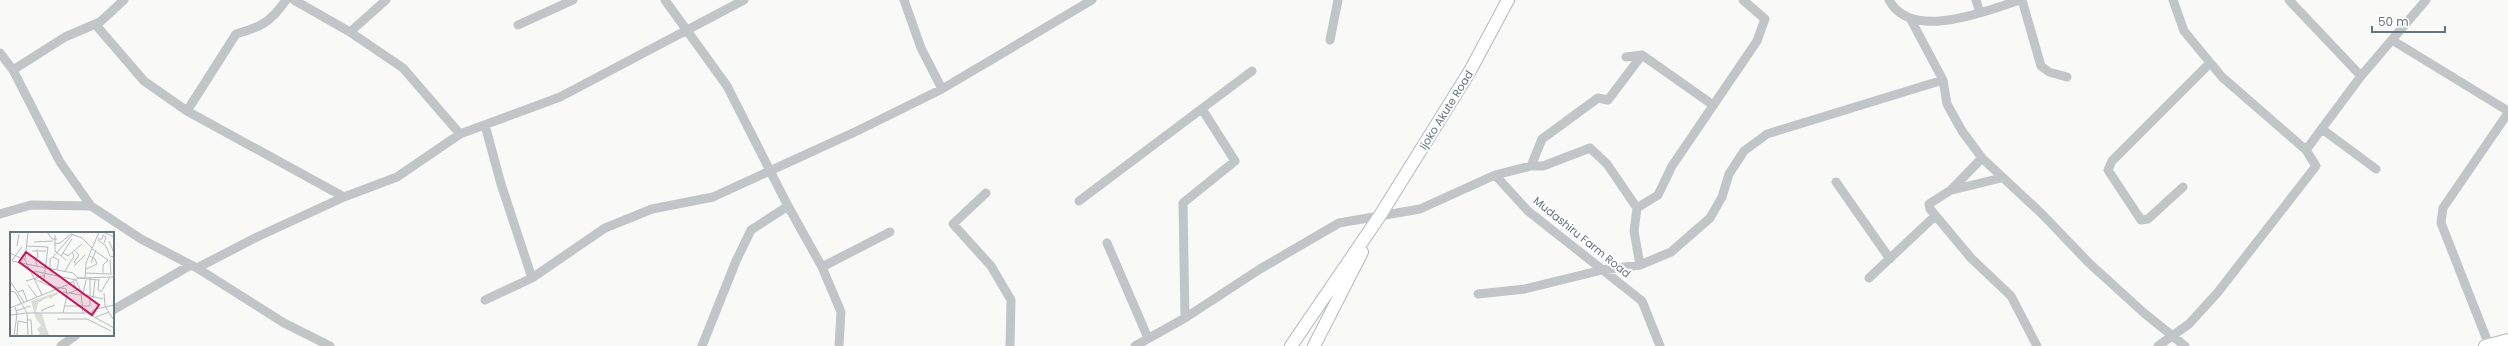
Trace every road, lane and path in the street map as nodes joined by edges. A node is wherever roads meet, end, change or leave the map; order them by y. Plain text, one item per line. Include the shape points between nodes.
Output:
1 (124, 0) edge
2 (286, 0) edge
3 (294, 0) edge
4 (386, 0) edge
5 (573, 0) edge
6 (665, 0) edge
7 (744, 0) edge
8 (904, 0) edge
9 (1092, 0) edge
10 (1338, 0) edge
11 (1508, 0) edge
12 (1743, 0) edge
13 (1888, 0) edge
14 (1976, 0) edge
15 (2021, 0) edge
16 (2173, 0) edge
17 (2289, 0) edge
18 (2426, 0) edge
19 (1980, 13) junction
20 (1911, 20) junction
21 (95, 24) junction
22 (518, 25) dead end
23 (686, 30) junction
24 (350, 32) junction
25 (1330, 40) dead end
26 (2392, 40) junction
27 (0, 53) edge
28 (1642, 55) junction
29 (1626, 57) dead end
30 (2210, 63) junction
31 (13, 70) junction
32 (1252, 71) dead end
33 (2361, 76) junction
34 (2067, 78) dead end
35 (1943, 80) junction
36 (942, 89) junction
37 (1713, 105) junction
38 (1202, 109) junction
39 (186, 111) junction
40 (2508, 112) edge
41 (486, 125) junction
42 (2322, 129) junction
43 (460, 134) junction
44 (2306, 150) junction
45 (1982, 158) junction
46 (1531, 166) junction
47 (2376, 168) dead end
48 (770, 170) junction
49 (1495, 175) junction
50 (2001, 178) junction
51 (1836, 182) dead end
52 (2183, 187) dead end
53 (1951, 190) junction
54 (986, 193) dead end
55 (344, 197) junction
56 (1079, 201) dead end
57 (91, 206) junction
58 (788, 206) junction
59 (1637, 208) junction
60 (0, 214) edge
61 (1935, 216) junction
62 (1379, 217) junction
63 (890, 232) dead end
64 (1107, 243) dead end
65 (1890, 259) junction
66 (1640, 265) junction
67 (193, 267) junction
68 (822, 267) junction
69 (1602, 270) junction
70 (532, 278) junction
71 (1869, 278) dead end
72 (1478, 294) dead end
73 (485, 300) dead end
74 (114, 309) edge
75 (1185, 318) junction
76 (71, 336) edge
77 (2173, 337) junction
78 (1148, 338) junction
79 (2508, 340) edge
80 (2487, 345) edge
81 (61, 346) edge
82 (330, 346) edge
83 (702, 346) edge
84 (839, 346) edge
85 (1010, 346) edge
86 (1135, 346) edge
87 (1291, 346) edge
88 (1314, 346) edge
89 (1660, 346) edge
90 (2037, 346) edge
91 (2158, 346) edge
92 (2185, 346) edge

1 - 21 street
2 - 39 street via 277,14 260,27 236,34
3 - 24 street
4 - 24 street
5 - 22 street
6 - 23 street
7 - 23 street
8 - 36 street via 921,48
9 - 36 street
10 - 25 street
11 - 62 main road, Ijoko Akute Road via 1470,71
12 - 37 street via 1765,19 1757,41
13 - 20 street via 1894,10
14 - 19 street
15 - 19 street
15 - 34 street via 2041,66 2049,72
16 - 30 street via 2184,31
17 - 33 street
18 - 26 street
19 - 20 street via 1949,21
20 - 35 street
21 - 31 street via 65,37
21 - 39 street via 144,81
23 - 41 street via 560,97
23 - 48 street via 727,86
24 - 43 street via 403,68
26 - 33 street
26 - 40 street
27 - 31 street
28 - 29 street
28 - 37 street
28 - 46 street via 1608,100 1598,98 1542,139
30 - 44 street via 2222,77
30 - 52 street via 2112,162 2108,170 2141,220 2148,219
31 - 57 street via 60,162
32 - 38 street
33 - 42 street
35 - 45 street via 1947,104 1962,131
35 - 66 street via 1767,134 1744,151 1729,174 1722,197 1710,218 1671,252
36 - 48 street via 858,131
37 - 59 street via 1672,166 1658,195
38 - 56 street
38 - 75 street via 1235,161 1183,203
39 - 55 street
40 - 80 street via 2443,208 2440,223
41 - 43 street
41 - 70 street via 500,184
42 - 44 street
42 - 47 street
43 - 55 street via 397,177
44 - 77 street via 2316,166 2218,292 2189,324
45 - 50 street
45 - 53 street
46 - 49 street
46 - 59 street via 1543,166 1590,148 1607,164
48 - 58 street
48 - 70 street via 713,197 652,209 606,228
49 - 62 street via 1420,209
49 - 69 street, Mudashiru Farm Road via 1528,211
50 - 53 street
50 - 77 street via 2042,214 2089,263
51 - 65 street
53 - 61 street via 1929,204
54 - 85 street via 953,224 991,266 1011,300
55 - 67 street
57 - 60 street via 31,205
57 - 67 street via 141,239
58 - 68 street
58 - 83 street via 751,230
59 - 66 street via 1634,231
61 - 65 street
61 - 90 street via 1971,258 2011,296
62 - 75 street via 1339,223 1260,269
62 - 87 main road, Ijoko Akute Road
62 - 88 main road, Ijoko Akute Road
63 - 68 street
64 - 78 street
65 - 71 street
66 - 69 street
67 - 74 street
67 - 82 street via 284,323
68 - 84 street via 841,312
69 - 72 street via 1525,289
69 - 89 street, Mudashiru Farm Road via 1642,301
70 - 73 street
75 - 78 street
76 - 81 street
77 - 91 street
77 - 92 street
78 - 86 street
79 - 80 main road

